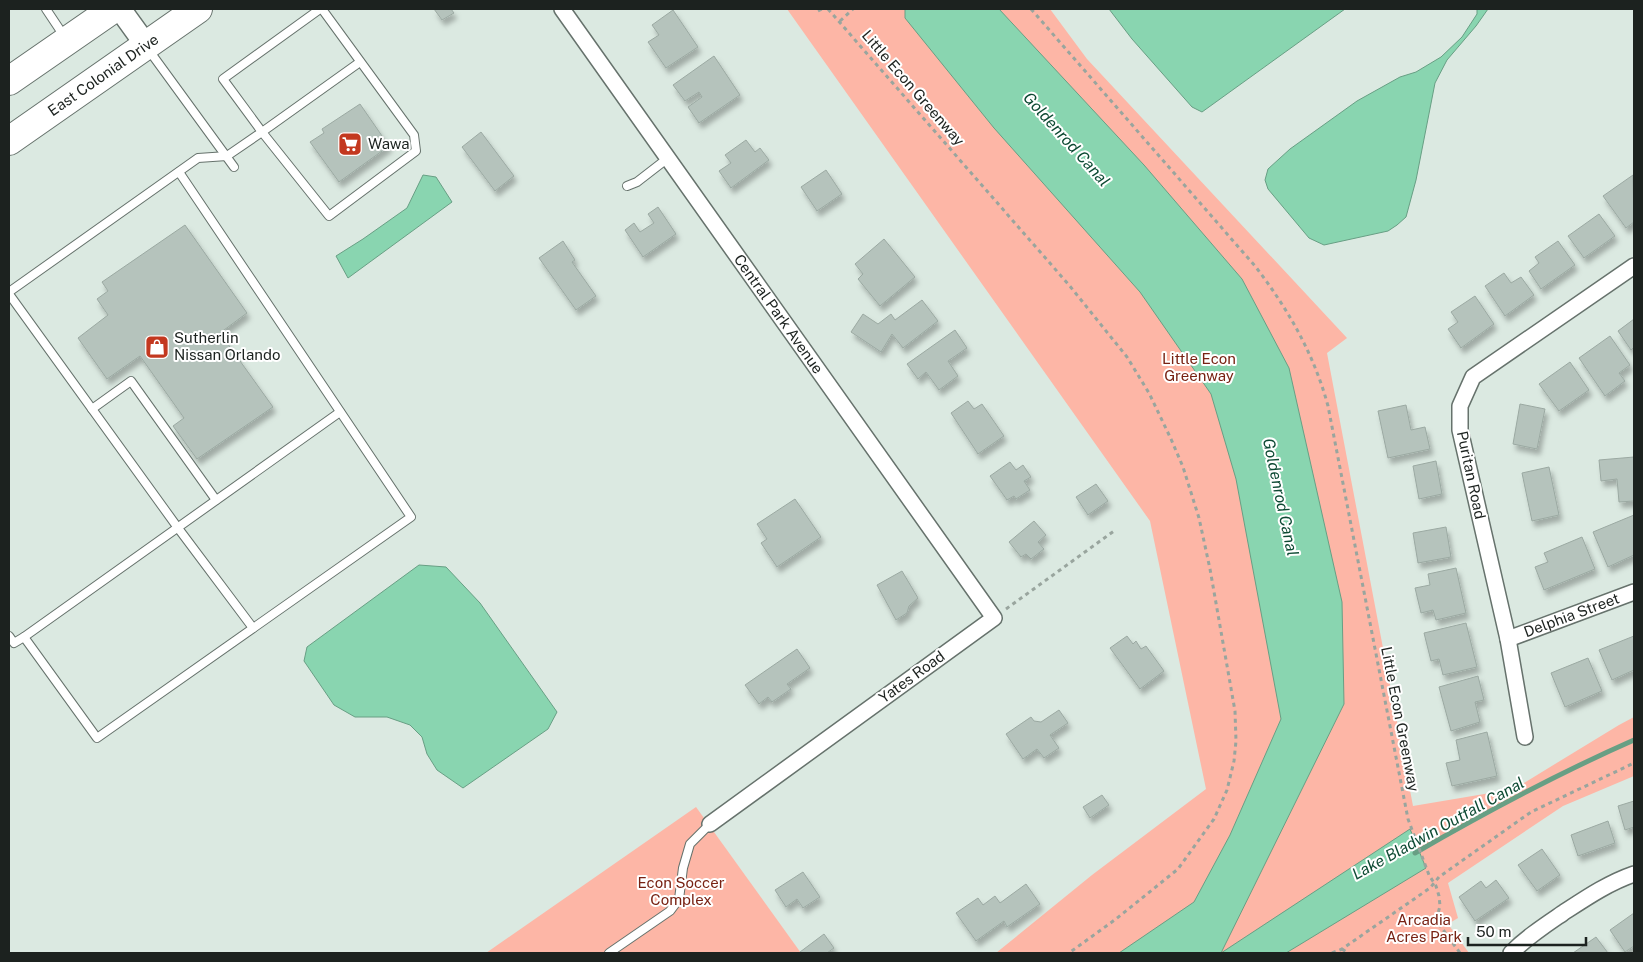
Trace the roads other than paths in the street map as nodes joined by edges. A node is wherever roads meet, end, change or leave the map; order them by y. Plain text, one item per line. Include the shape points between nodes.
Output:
1 (46, 9) edge
2 (113, 9) edge
3 (120, 9) edge
4 (198, 9) edge
5 (321, 9) edge
6 (562, 9) edge
7 (68, 40) junction
8 (146, 45) junction
9 (360, 62) junction
10 (9, 81) edge
11 (262, 132) junction
12 (9, 141) edge
13 (227, 156) junction
14 (668, 158) junction
15 (234, 167) dead end
16 (179, 172) junction
17 (627, 186) dead end
18 (1634, 266) edge
19 (9, 293) edge
20 (92, 409) junction
21 (340, 412) junction
22 (216, 500) junction
23 (178, 528) junction
24 (1634, 592) edge
25 (994, 618) joint
26 (253, 628) junction
27 (9, 636) edge
28 (24, 637) junction
29 (1508, 639) junction
30 (1525, 737) dead end
31 (710, 824) joint
32 (1634, 874) edge
33 (609, 953) edge
34 (1511, 953) edge

1 - 7 lane
2 - 7 highway
3 - 8 street
4 - 8 highway, East Colonial Drive
5 - 9 lane
5 - 11 lane via 223,79
6 - 14 street, Central Park Avenue
7 - 10 highway
8 - 12 highway, East Colonial Drive
8 - 13 lane
9 - 11 lane
9 - 11 lane via 414,135 416,151 329,216
11 - 13 lane
13 - 15 lane
13 - 16 lane via 198,158
14 - 17 lane
14 - 25 street, Central Park Avenue
16 - 19 lane
16 - 21 lane
18 - 29 street, Puritan Road via 1473,377 1460,406 1460,430
19 - 20 lane
20 - 22 lane via 131,381
20 - 23 lane
21 - 22 lane
21 - 26 lane via 411,517
22 - 23 lane
23 - 26 lane
23 - 28 lane
24 - 29 street, Delphia Street
25 - 31 street, Yates Road
26 - 28 lane via 97,738
27 - 28 lane via 14,643
29 - 30 street, Puritan Road
31 - 33 lane via 690,844 683,868 680,899 670,911
32 - 34 street via 1584,899 1526,938

